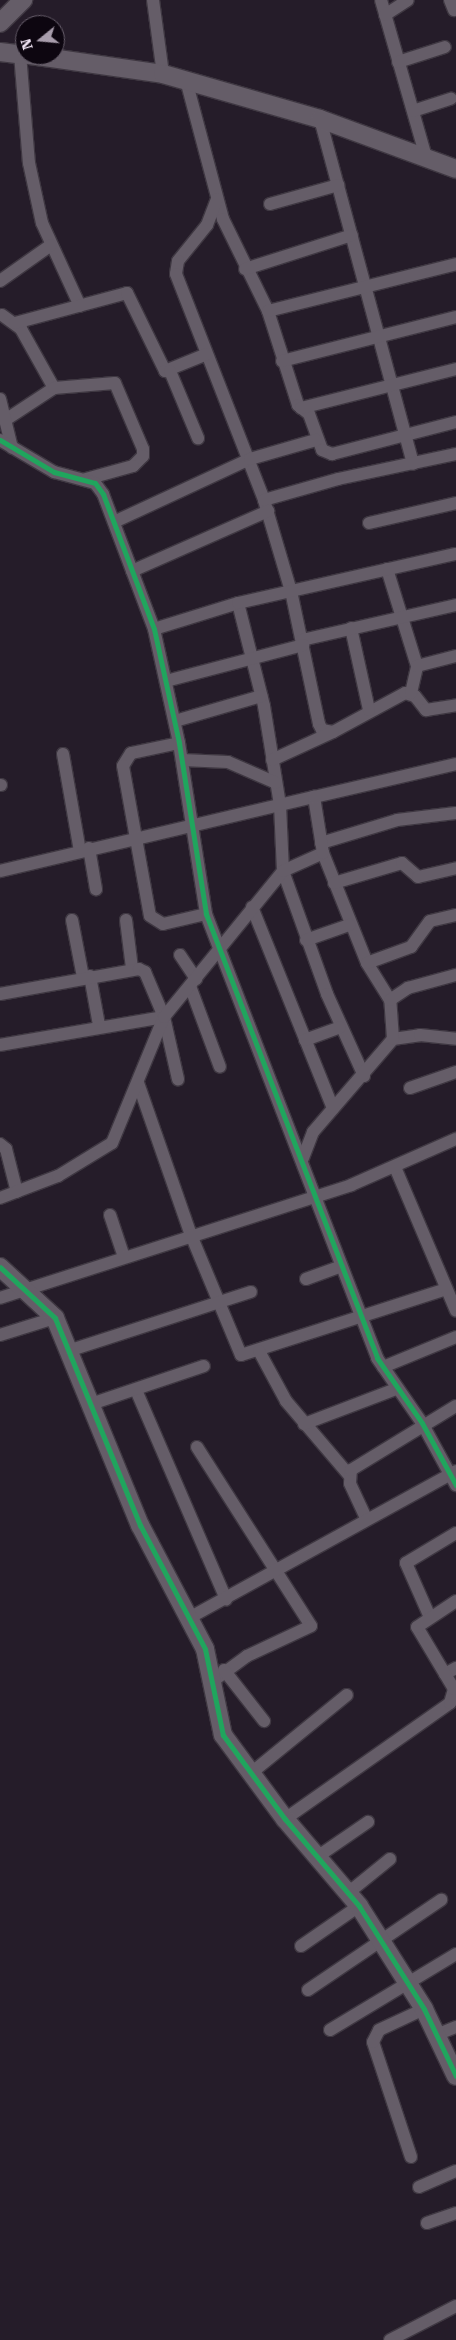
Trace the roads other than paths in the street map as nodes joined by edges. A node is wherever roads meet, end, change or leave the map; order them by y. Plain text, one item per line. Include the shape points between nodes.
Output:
1 (21, 0) edge
2 (153, 0) edge
3 (381, 0) edge
4 (408, 0) edge
5 (385, 15) junction
6 (0, 24) edge
7 (445, 47) dead end
8 (0, 52) edge
9 (15, 54) edge
10 (65, 61) edge
11 (398, 62) junction
12 (25, 65) edge
13 (163, 74) junction
14 (186, 80) junction
15 (451, 99) dead end
16 (413, 111) junction
17 (320, 120) junction
18 (427, 160) junction
19 (456, 169) edge
20 (338, 185) junction
21 (217, 199) junction
22 (270, 204) dead end
23 (352, 235) junction
24 (51, 245) junction
25 (456, 264) edge
26 (246, 269) junction
27 (0, 281) edge
28 (366, 285) junction
29 (80, 306) junction
30 (268, 311) junction
31 (1, 315) edge
32 (456, 317) edge
33 (15, 324) junction
34 (380, 334) junction
35 (207, 354) junction
36 (282, 361) junction
37 (456, 369) edge
38 (170, 370) junction
39 (394, 384) junction
40 (54, 388) junction
41 (0, 399) edge
42 (301, 408) junction
43 (7, 419) junction
44 (456, 422) edge
45 (407, 434) junction
46 (198, 438) dead end
47 (0, 440) edge
48 (316, 440) junction
49 (12, 448) junction
50 (456, 454) edge
51 (250, 459) junction
52 (414, 464) junction
53 (86, 479) junction
54 (456, 503) edge
55 (266, 506) junction
56 (114, 522) junction
57 (369, 523) dead end
58 (456, 554) edge
59 (387, 569) junction
60 (132, 571) junction
61 (291, 590) junction
62 (238, 603) junction
63 (456, 605) edge
64 (404, 615) junction
65 (351, 628) junction
66 (154, 629) junction
67 (303, 642) junction
68 (456, 656) edge
69 (252, 657) junction
70 (417, 666) junction
71 (166, 681) junction
72 (410, 693) junction
73 (261, 696) junction
74 (456, 705) edge
75 (369, 710) junction
76 (175, 721) junction
77 (333, 732) junction
78 (179, 743) junction
79 (63, 754) dead end
80 (182, 760) junction
81 (272, 760) junction
82 (456, 764) edge
83 (276, 782) junction
84 (314, 797) junction
85 (280, 806) junction
86 (456, 813) edge
87 (192, 828) junction
88 (138, 838) junction
89 (322, 848) junction
90 (84, 850) junction
91 (456, 868) edge
92 (0, 871) edge
93 (283, 871) junction
94 (334, 883) junction
95 (96, 889) dead end
96 (252, 907) junction
97 (206, 914) junction
98 (456, 915) edge
99 (72, 920) dead end
100 (126, 920) dead end
101 (349, 925) junction
102 (306, 940) junction
103 (220, 950) junction
104 (180, 955) dead end
105 (367, 963) junction
106 (132, 968) junction
107 (456, 975) edge
108 (86, 976) junction
109 (193, 983) junction
110 (0, 994) edge
111 (390, 1000) junction
112 (164, 1017) junction
113 (99, 1025) junction
114 (340, 1027) junction
115 (393, 1038) junction
116 (456, 1039) edge
117 (305, 1040) junction
118 (0, 1045) edge
119 (220, 1067) dead end
120 (456, 1072) edge
121 (364, 1076) junction
122 (178, 1079) dead end
123 (138, 1083) junction
124 (410, 1088) dead end
125 (333, 1108) junction
126 (456, 1139) edge
127 (0, 1144) edge
128 (303, 1158) junction
129 (395, 1167) junction
130 (17, 1192) junction
131 (315, 1194) junction
132 (0, 1198) edge
133 (110, 1215) dead end
134 (191, 1235) junction
135 (123, 1254) junction
136 (341, 1266) junction
137 (0, 1267) edge
138 (306, 1279) dead end
139 (26, 1289) junction
140 (446, 1289) junction
141 (251, 1292) dead end
142 (0, 1298) edge
143 (219, 1303) junction
144 (456, 1311) edge
145 (55, 1318) junction
146 (363, 1319) junction
147 (0, 1335) edge
148 (456, 1337) edge
149 (71, 1350) junction
150 (260, 1351) junction
151 (204, 1366) dead end
152 (382, 1368) junction
153 (396, 1389) junction
154 (136, 1390) junction
155 (92, 1404) junction
156 (456, 1406) edge
157 (422, 1423) junction
158 (304, 1424) junction
159 (197, 1447) dead end
160 (349, 1476) junction
161 (454, 1477) edge
162 (366, 1518) junction
163 (456, 1534) edge
164 (276, 1572) junction
165 (226, 1599) junction
166 (456, 1601) edge
167 (428, 1615) junction
168 (189, 1618) junction
169 (450, 1671) edge
170 (219, 1675) junction
171 (348, 1695) dead end
172 (264, 1721) dead end
173 (250, 1774) junction
174 (285, 1819) junction
175 (368, 1822) dead end
176 (317, 1858) junction
177 (390, 1859) dead end
178 (348, 1893) junction
179 (441, 1900) dead end
180 (359, 1906) junction
181 (381, 1939) junction
182 (301, 1946) dead end
183 (456, 1954) edge
184 (409, 1983) junction
185 (308, 1990) dead end
186 (424, 2009) junction
187 (456, 2027) edge
188 (330, 2030) dead end
189 (436, 2034) junction
190 (456, 2076) edge
191 (411, 2157) dead end
192 (456, 2171) edge
193 (419, 2187) dead end
194 (456, 2212) edge
195 (427, 2223) dead end
196 (456, 2306) edge
197 (390, 2340) edge

1 - 6 street
2 - 13 street
3 - 5 street
4 - 5 street
5 - 11 street
7 - 11 street
8 - 9 street
10 - 13 street
11 - 16 street
12 - 24 street via 29,163
13 - 14 street
14 - 17 street
14 - 21 street
15 - 16 street
16 - 18 street
17 - 18 street
17 - 20 street
18 - 19 street
20 - 22 street
20 - 23 street
21 - 26 street
21 - 35 street via 207,225 176,266
23 - 26 street
23 - 28 street
24 - 27 street
24 - 29 street
25 - 28 street
26 - 30 street
28 - 30 street
28 - 34 street
29 - 33 street
29 - 38 street via 130,295 162,366
30 - 36 street
31 - 33 street
32 - 34 street
33 - 40 street via 50,374
34 - 36 street
34 - 39 street
35 - 38 street
35 - 51 street
36 - 42 street
37 - 39 street
38 - 46 street
39 - 42 street
39 - 45 street
40 - 43 street
40 - 53 street via 115,383 143,449 143,456 133,466
41 - 43 street
42 - 48 street via 309,414
43 - 49 street
44 - 45 street
45 - 48 street via 332,454
45 - 52 street
47 - 49 street
48 - 51 street
49 - 53 street via 54,472
50 - 52 street
51 - 55 street
51 - 56 street
52 - 55 street
53 - 56 street via 103,494
54 - 57 street
55 - 60 street
55 - 61 street
56 - 60 street
58 - 59 street
59 - 61 street
59 - 64 street
60 - 66 street
61 - 62 street
61 - 67 street
62 - 66 street
62 - 69 street
63 - 64 street
64 - 65 street
64 - 70 street
65 - 67 street
65 - 75 street
66 - 71 street
67 - 69 street
67 - 77 street via 319,724 322,730
68 - 70 street
69 - 71 street
69 - 73 street
70 - 72 street
71 - 76 street
72 - 74 street via 426,710
72 - 75 street
73 - 76 street
73 - 81 street
75 - 77 street
76 - 78 street
77 - 81 street
78 - 80 street
78 - 88 street via 131,753 125,759
79 - 90 street
80 - 83 street via 228,762
80 - 87 street
81 - 83 street
82 - 84 street
83 - 85 street
84 - 85 street
84 - 89 street
85 - 87 street
85 - 93 street
86 - 89 street via 397,820
87 - 88 street
87 - 97 street
88 - 90 street
88 - 97 street via 150,916 155,923
89 - 93 street
89 - 94 street
90 - 92 street
90 - 95 street
91 - 94 street via 418,877 402,863
93 - 96 street
93 - 102 street
94 - 101 street
96 - 103 street
96 - 117 street
97 - 103 street
98 - 105 street via 430,921 411,947
99 - 108 street
100 - 106 street
101 - 102 street
101 - 105 street
102 - 114 street
103 - 109 street
103 - 128 street via 275,1099
104 - 109 street
105 - 111 street
106 - 108 street
106 - 112 street via 145,972
107 - 111 street via 408,988
108 - 110 street
108 - 113 street
109 - 112 street
109 - 119 street
111 - 115 street
112 - 113 street
112 - 122 street
112 - 123 street
113 - 118 street
114 - 117 street
114 - 121 street
115 - 116 street via 420,1035
115 - 121 street
117 - 125 street
120 - 124 street
121 - 125 street
123 - 130 street via 112,1143 58,1176
123 - 134 street
125 - 128 street via 306,1142
126 - 129 street
127 - 130 street via 6,1149
128 - 131 street
129 - 131 street
129 - 140 street
130 - 132 street
131 - 134 street
131 - 136 street
133 - 135 street
134 - 135 street
134 - 143 street
135 - 139 street
136 - 138 street
136 - 146 street
137 - 139 street
139 - 142 street
139 - 145 street
140 - 144 street
140 - 146 street
141 - 143 street
143 - 149 street
143 - 150 street via 236,1350 241,1355
145 - 147 street
145 - 149 street
146 - 150 street
146 - 152 street
148 - 152 street
149 - 155 street
150 - 158 street via 272,1380
151 - 154 street
152 - 153 street
153 - 157 street
153 - 158 street
154 - 155 street
154 - 165 street
155 - 168 street via 140,1525
156 - 157 street
157 - 160 street via 357,1465
157 - 161 street
158 - 160 street
159 - 164 street
160 - 162 street
161 - 162 street
162 - 164 street
163 - 167 street via 406,1563
164 - 165 street
164 - 170 street via 310,1626
165 - 168 street
166 - 167 street
167 - 169 street via 417,1627
168 - 170 street
169 - 174 street via 454,1689 450,1703
170 - 172 street
170 - 173 street via 223,1735
171 - 173 street
173 - 174 street
174 - 176 street
175 - 176 street
176 - 178 street
177 - 178 street
178 - 180 street
179 - 181 street
180 - 181 street
180 - 182 street
181 - 184 street
181 - 185 street
183 - 184 street
184 - 186 street
184 - 188 street
186 - 189 street
186 - 191 street via 379,2030 373,2042
187 - 189 street
189 - 190 street
192 - 193 street
194 - 195 street
196 - 197 street

